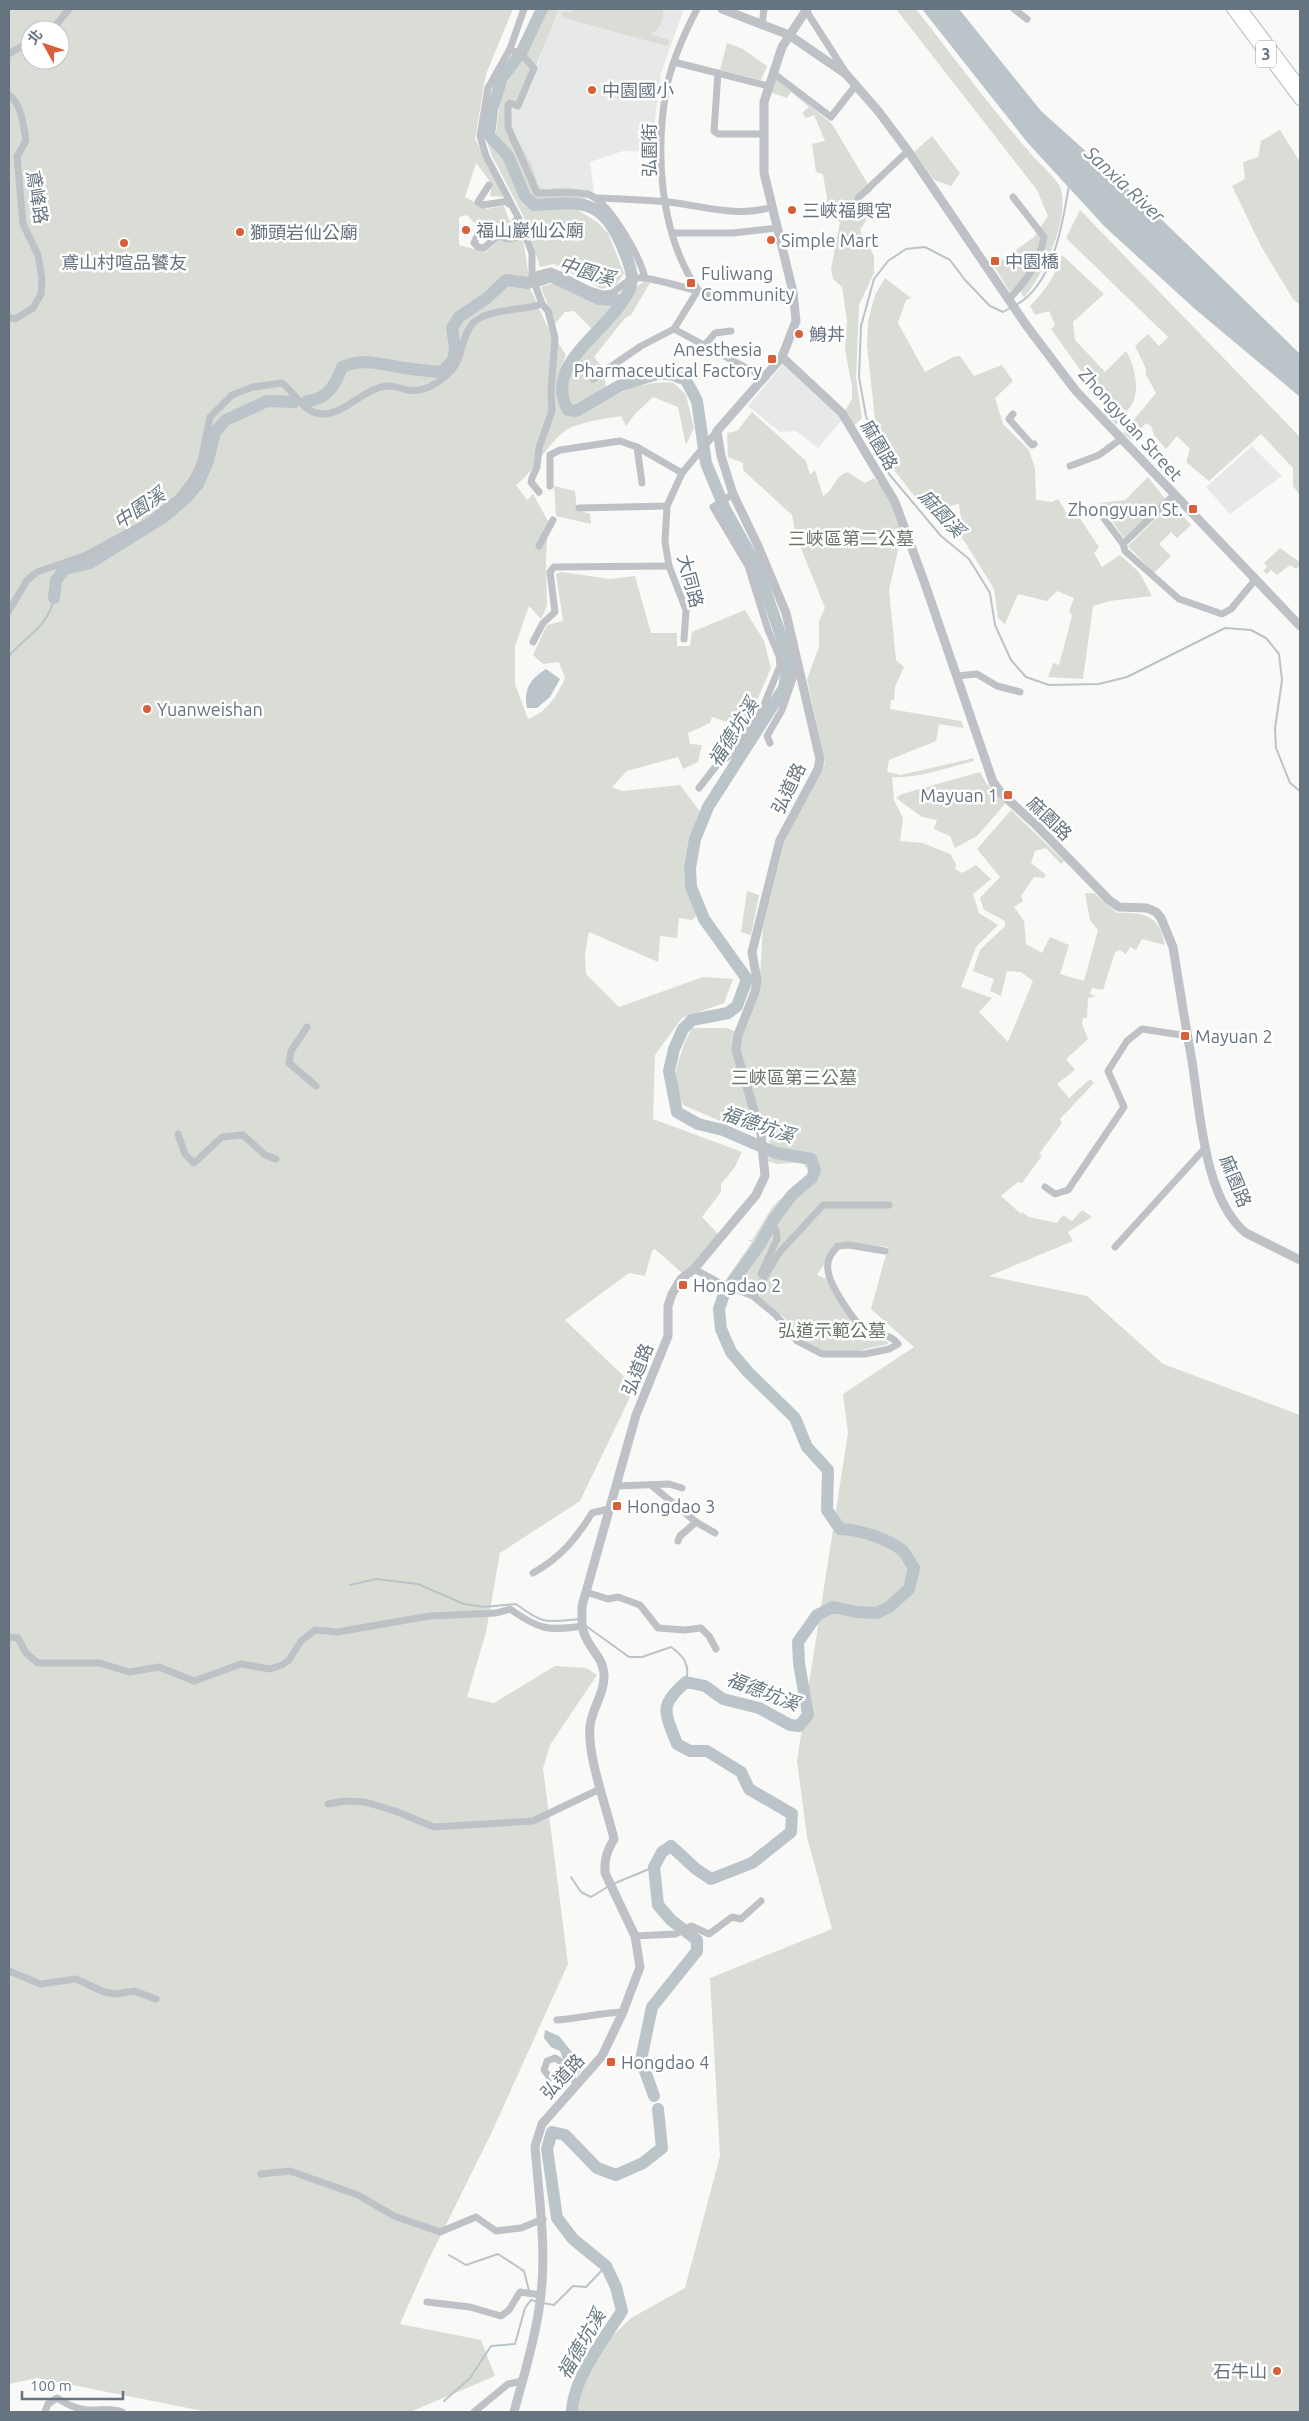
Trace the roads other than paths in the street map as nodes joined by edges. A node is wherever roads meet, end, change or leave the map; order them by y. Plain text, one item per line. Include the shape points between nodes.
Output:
1 (69, 9) edge
2 (524, 9) edge
3 (697, 9) edge
4 (722, 9) edge
5 (764, 9) edge
6 (806, 9) edge
7 (1014, 9) edge
8 (1232, 9) edge
9 (1242, 9) edge
10 (1027, 19) dead end
11 (61, 20) edge
12 (762, 25) junction
13 (789, 35) junction
14 (20, 47) edge
15 (513, 50) junction
16 (9, 54) edge
17 (674, 62) junction
18 (773, 72) junction
19 (718, 73) junction
20 (846, 74) junction
21 (856, 85) junction
22 (768, 86) junction
23 (1300, 86) edge
24 (9, 95) edge
25 (1300, 100) edge
26 (763, 134) junction
27 (908, 150) junction
28 (489, 185) dead end
29 (1013, 197) dead end
30 (596, 198) junction
31 (858, 198) dead end
32 (509, 201) junction
33 (666, 202) junction
34 (772, 207) junction
35 (777, 228) junction
36 (480, 232) dead end
37 (672, 233) junction
38 (532, 276) junction
39 (643, 278) junction
40 (698, 290) junction
41 (793, 292) junction
42 (1009, 299) junction
43 (542, 304) junction
44 (9, 318) edge
45 (674, 329) junction
46 (731, 331) dead end
47 (704, 346) junction
48 (782, 357) junction
49 (765, 378) junction
50 (593, 379) dead end
51 (1013, 414) dead end
52 (717, 431) junction
53 (1121, 439) junction
54 (1034, 444) dead end
55 (637, 447) junction
56 (1070, 466) dead end
57 (682, 473) junction
58 (642, 483) dead end
59 (550, 486) dead end
60 (539, 492) dead end
61 (1174, 495) junction
62 (730, 496) junction
63 (667, 506) junction
64 (579, 508) dead end
65 (1096, 509) dead end
66 (553, 520) dead end
67 (1123, 544) junction
68 (539, 546) dead end
69 (669, 566) junction
70 (1255, 580) junction
71 (9, 611) edge
72 (1300, 626) edge
73 (684, 639) dead end
74 (533, 642) dead end
75 (798, 664) junction
76 (957, 676) junction
77 (1020, 692) dead end
78 (770, 743) dead end
79 (699, 788) dead end
80 (306, 1027) dead end
81 (1188, 1036) junction
82 (316, 1086) dead end
83 (178, 1134) dead end
84 (1206, 1147) junction
85 (276, 1159) dead end
86 (1045, 1187) dead end
87 (889, 1205) dead end
88 (776, 1230) dead end
89 (1115, 1247) dead end
90 (885, 1250) dead end
91 (1300, 1260) edge
92 (694, 1269) junction
93 (761, 1282) junction
94 (753, 1296) junction
95 (651, 1485) junction
96 (618, 1486) junction
97 (682, 1488) dead end
98 (608, 1509) junction
99 (696, 1522) junction
100 (715, 1533) dead end
101 (678, 1541) dead end
102 (533, 1572) dead end
103 (586, 1592) junction
104 (582, 1622) junction
105 (9, 1637) edge
106 (716, 1650) dead end
107 (600, 1789) junction
108 (328, 1804) dead end
109 (761, 1901) dead end
110 (635, 1936) junction
111 (9, 1972) edge
112 (156, 1999) dead end
113 (623, 2012) junction
114 (557, 2020) dead end
115 (550, 2078) dead end
116 (578, 2084) junction
117 (261, 2174) dead end
118 (542, 2219) junction
119 (539, 2296) junction
120 (428, 2302) dead end
121 (522, 2381) junction
122 (45, 2412) edge
123 (122, 2412) edge
124 (474, 2412) edge
125 (514, 2412) edge

1 - 11 street
2 - 15 street
3 - 17 street, 弘園街
4 - 12 street
5 - 12 street
6 - 13 street
6 - 20 street
7 - 10 street
8 - 25 main road, 3
9 - 23 main road, 3
12 - 13 street
13 - 18 street
13 - 20 street
14 - 16 street
15 - 30 street via 534,68 518,106 508,105 508,127 537,193 587,194
15 - 32 street via 488,88 480,136 486,156
17 - 19 street
17 - 33 street, 弘園街 via 666,90 662,145
18 - 21 street via 831,117
18 - 22 street
19 - 22 street
19 - 26 street via 714,131 718,134
20 - 21 street
21 - 27 street
22 - 26 street
24 - 44 street, 鳶峰路 via 16,100 26,140 17,157 23,224 38,255 42,279 41,294 33,308 15,319
26 - 34 street via 764,173
27 - 31 street
27 - 42 street
28 - 32 street via 478,202 483,205
29 - 42 street via 1044,237 1035,265
30 - 33 street
30 - 39 street via 620,227 642,266
32 - 36 street via 509,210 518,227 517,237 498,236 484,248 474,242
32 - 38 street via 532,253
33 - 34 street via 736,211
33 - 37 street, 弘園街
34 - 35 street
35 - 37 street via 733,233
35 - 41 street
37 - 40 street, 弘園街 via 683,265
38 - 39 street via 551,271 600,294 611,294 626,280
38 - 43 street
39 - 40 street
40 - 41 street via 728,297
40 - 45 street
41 - 48 street via 796,321
42 - 53 street, Zhongyuan Street via 1076,391
43 - 60 street via 551,322 555,350 550,391 552,411 532,478
43 - 71 street via 491,314 474,323 458,362 433,386 421,390 390,384 370,390 329,413 314,413 282,383 253,387 232,396 210,417 202,461 179,497 148,522 84,556 37,572 27,580
45 - 47 street
45 - 50 street via 641,346
46 - 47 street via 715,333
47 - 49 street
48 - 49 street
48 - 76 street, 麻園路 via 842,413 895,502
49 - 52 street
51 - 54 street via 1009,418 1032,446
52 - 57 street, 大同路
52 - 62 street, 弘道路
53 - 56 street via 1099,455
53 - 61 street, Zhongyuan Street
55 - 57 street
55 - 58 street
55 - 59 street via 620,441 560,450 550,455
57 - 63 street, 大同路
61 - 67 street
61 - 70 street, Zhongyuan Street
62 - 75 street, 弘道路 via 758,546 786,612
62 - 79 street via 713,507 748,566 780,666 760,714 734,752 716,766
63 - 64 street
63 - 69 street, 大同路
65 - 67 street
66 - 68 street
67 - 70 street via 1125,551 1179,599 1204,610 1222,614 1231,609
69 - 73 street, 大同路 via 686,610
69 - 74 street via 554,567 550,572 554,612 543,623
70 - 72 street, Zhongyuan Street
75 - 78 street via 782,710 767,736
75 - 92 street, 弘道路 via 820,759 818,769 780,840 752,952 757,980 755,992 739,1029 736,1050 761,1134 765,1176 756,1195
76 - 77 street via 977,674 997,686
76 - 81 street, 麻園路 via 988,772 1001,793 1109,900 1119,907 1148,908 1161,918 1172,947
80 - 82 street via 291,1051 289,1063
81 - 84 street, 麻園路
81 - 86 street via 1142,1029 1127,1041 1108,1071 1124,1107 1068,1190 1055,1194
83 - 85 street via 185,1154 194,1163 222,1137 243,1135 265,1155
84 - 89 street
84 - 91 street, 麻園路 via 1222,1200 1239,1227
87 - 93 street via 823,1205 778,1253
88 - 93 street
90 - 94 street via 838,1246 828,1260 828,1270 856,1321 867,1331 892,1337 898,1344 889,1349 865,1354 822,1354 797,1341 776,1315
92 - 94 street
92 - 96 street, 弘道路 via 681,1279 672,1294 668,1306 668,1336 636,1415
93 - 94 street
95 - 96 street
95 - 97 street via 669,1484
95 - 99 street
96 - 98 street, 弘道路
98 - 102 street via 592,1513 566,1550
98 - 103 street, 弘道路 via 600,1550
99 - 100 street
99 - 101 street
103 - 104 street, 弘道路
103 - 106 street via 608,1598 618,1597 640,1605 658,1628 701,1628
104 - 105 street via 546,1629 531,1624 510,1609 496,1614 430,1616 338,1632 315,1630 301,1641 282,1665 261,1669 241,1664 194,1681 160,1667 129,1672 100,1663 38,1663 26,1653 18,1638
104 - 107 street, 弘道路 via 584,1634 600,1658 604,1676 590,1726
107 - 108 street via 533,1821 434,1827 365,1802
107 - 110 street, 弘道路 via 614,1839 604,1864 610,1885
109 - 110 street via 741,1919 732,1917 709,1934 691,1926 676,1934
110 - 113 street, 弘道路 via 640,1968
111 - 112 street via 40,1984 76,1980 104,1992 134,1991
113 - 114 street
113 - 116 street, 弘道路 via 602,2056
115 - 116 street via 544,2070 555,2058
116 - 118 street, 弘道路 via 546,2119 537,2134 535,2146
117 - 118 street via 290,2171 358,2194 394,2216 440,2232 476,2217 496,2231 521,2228
118 - 119 street, 弘道路
119 - 120 street via 520,2292 509,2310 501,2316 470,2307
119 - 121 street, 弘道路 via 540,2309
121 - 124 street via 508,2384
121 - 125 street
122 - 123 street via 48,2404 57,2398 73,2407

